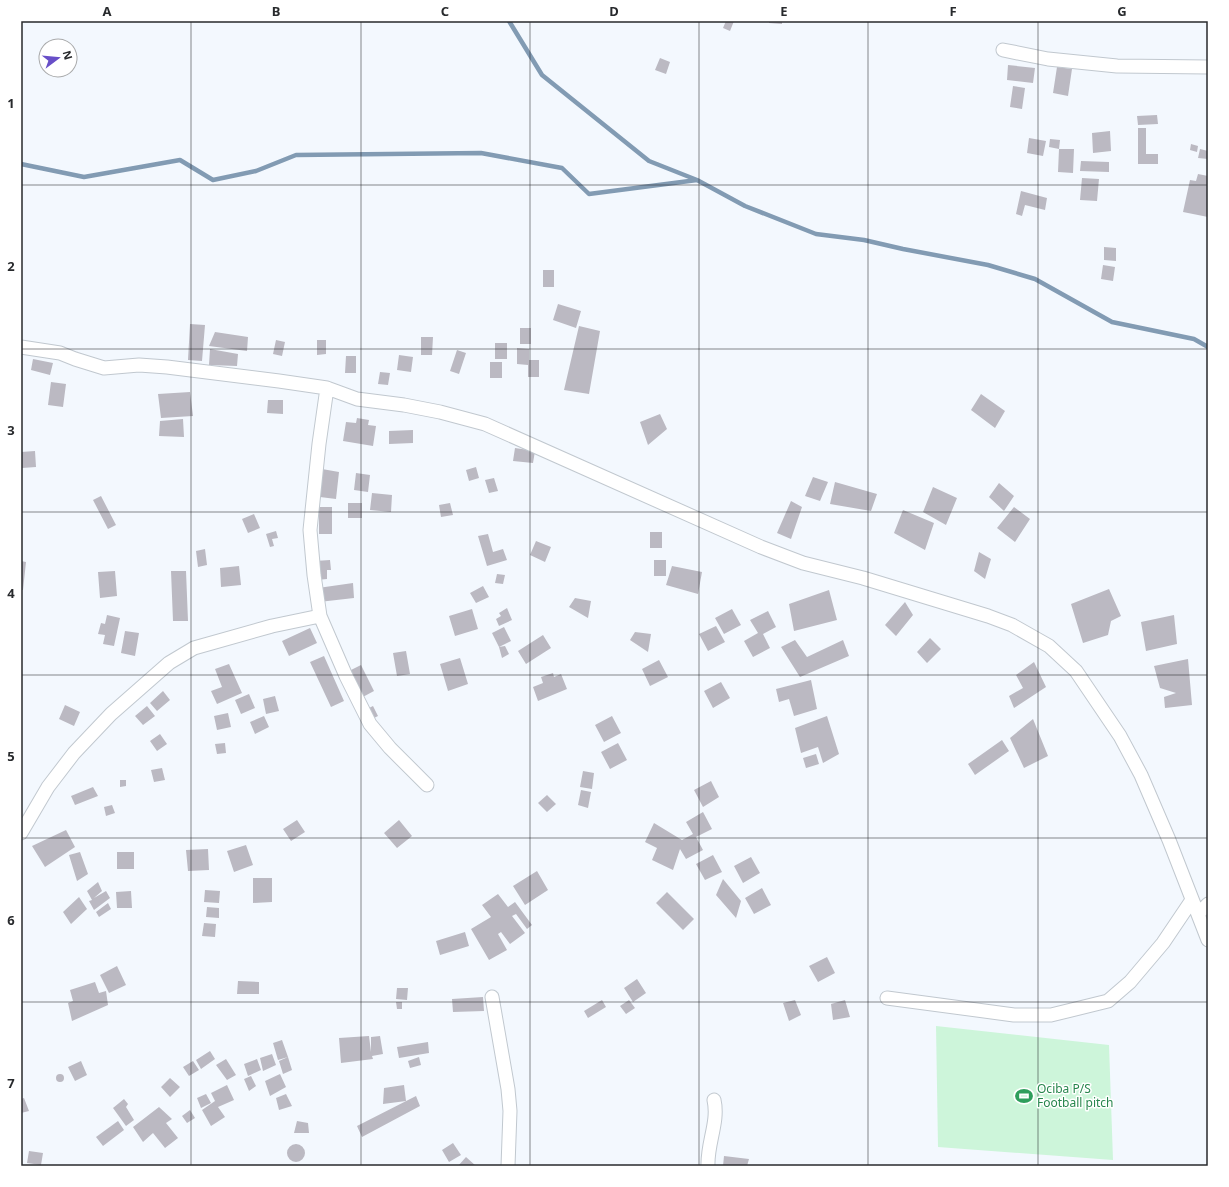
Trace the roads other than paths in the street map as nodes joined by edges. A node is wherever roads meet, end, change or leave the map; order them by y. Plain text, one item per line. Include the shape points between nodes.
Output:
1 (1003, 50) dead end
2 (1208, 67) edge
3 (21, 347) edge
4 (327, 388) junction
5 (320, 616) junction
6 (427, 785) dead end
7 (21, 833) edge
8 (1192, 900) junction
9 (1208, 904) edge
10 (1198, 914) junction
11 (1208, 940) edge
12 (492, 997) dead end
13 (887, 998) dead end
14 (714, 1100) dead end
15 (508, 1166) edge
16 (708, 1166) edge

1 - 2 street via 1048,59 1117,66
3 - 4 street via 60,353 104,368 139,365 167,367
4 - 5 street via 310,530
4 - 8 street via 357,399 432,410 484,424 761,547 803,563 863,578 1012,624 1049,646 1076,671 1120,736 1141,775
5 - 6 street via 370,724
5 - 7 street via 272,626 194,648 169,663 111,714 74,753 48,787
8 - 10 street
8 - 13 street via 1162,943 1130,982 1108,1001 1051,1015 1014,1015
9 - 10 street
10 - 11 street
12 - 15 street via 508,1089
14 - 16 street via 716,1112

